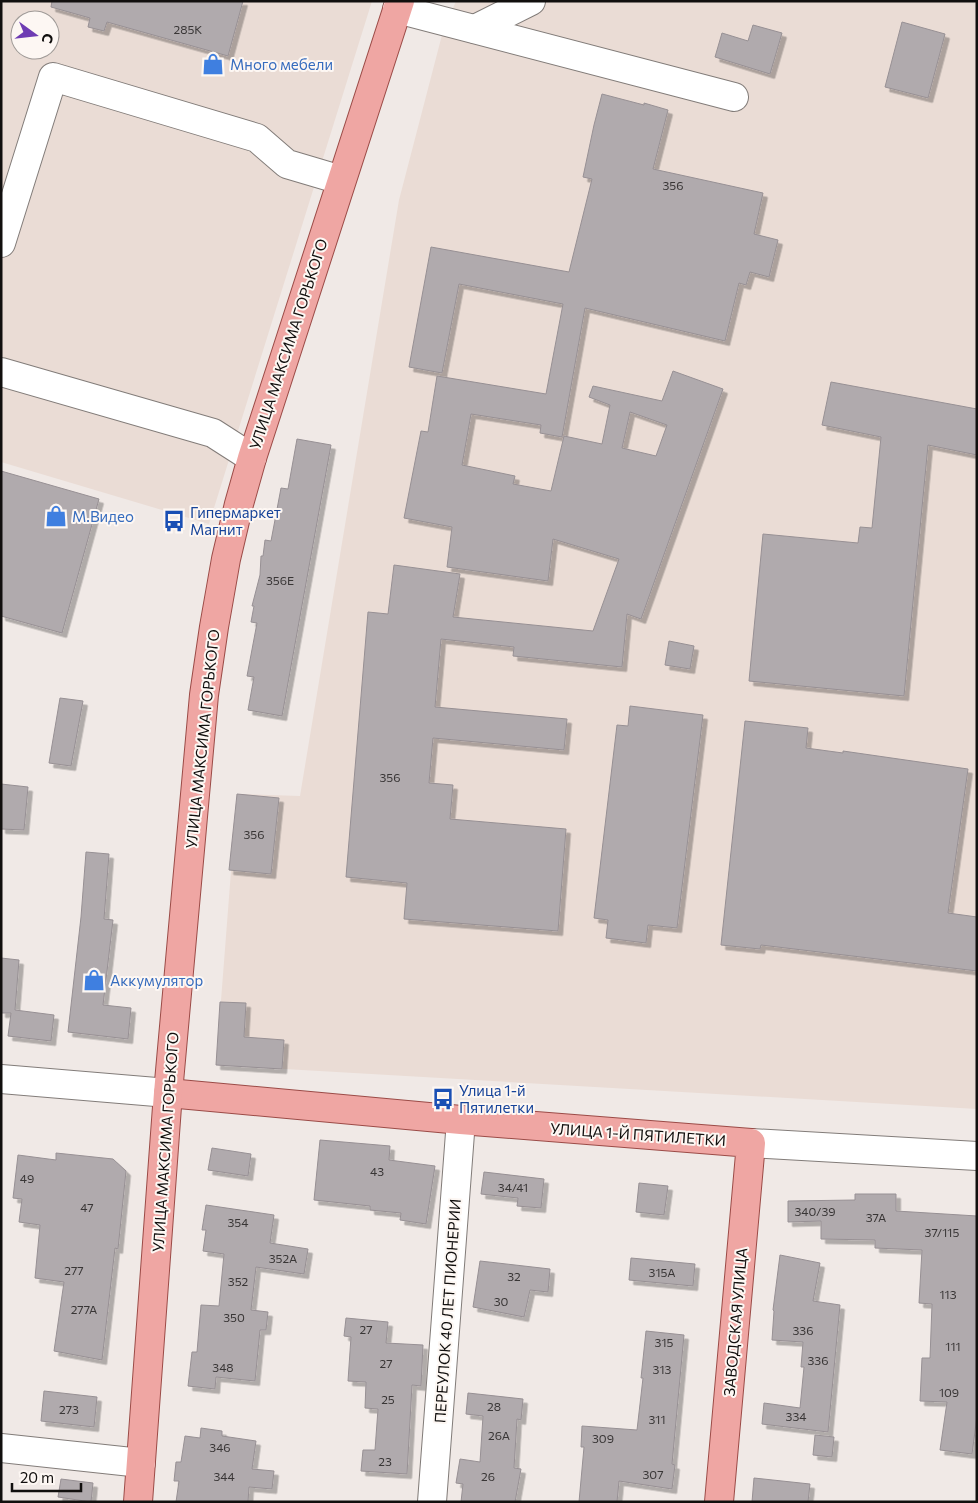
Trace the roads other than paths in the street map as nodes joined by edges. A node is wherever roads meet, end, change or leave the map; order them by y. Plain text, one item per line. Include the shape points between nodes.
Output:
1 (531, 1) edge
2 (398, 5) edge
3 (475, 29) junction
4 (734, 97) dead end
5 (341, 180) junction
6 (1, 243) edge
7 (1, 372) edge
8 (252, 458) junction
9 (1, 1079) edge
10 (168, 1093) junction
11 (461, 1120) junction
12 (751, 1143) junction
13 (977, 1156) edge
14 (1, 1448) edge
15 (141, 1463) junction
16 (138, 1502) edge
17 (432, 1502) edge
18 (719, 1502) edge

1 - 3 street
2 - 3 street
2 - 5 main road, УЛИЦА МАКСИМА ГОРЬКОГО
3 - 4 street
5 - 6 street via 287,164 257,138 53,77
5 - 8 main road, УЛИЦА МАКСИМА ГОРЬКОГО
7 - 8 street via 213,433
8 - 10 main road, УЛИЦА МАКСИМА ГОРЬКОГО via 226,559 204,695
9 - 10 street, УЛИЦА 1-Й ПЯТИЛЕТКИ
10 - 11 main road, УЛИЦА 1-Й ПЯТИЛЕТКИ
10 - 15 main road, УЛИЦА МАКСИМА ГОРЬКОГО
11 - 12 main road, УЛИЦА 1-Й ПЯТИЛЕТКИ
11 - 17 street, ПЕРЕУЛОК 40 ЛЕТ ПИОНЕРИИ
12 - 13 street, УЛИЦА 1-Й ПЯТИЛЕТКИ
12 - 18 main road, ЗАВОДСКАЯ УЛИЦА
14 - 15 street
15 - 16 main road, УЛИЦА МАКСИМА ГОРЬКОГО

